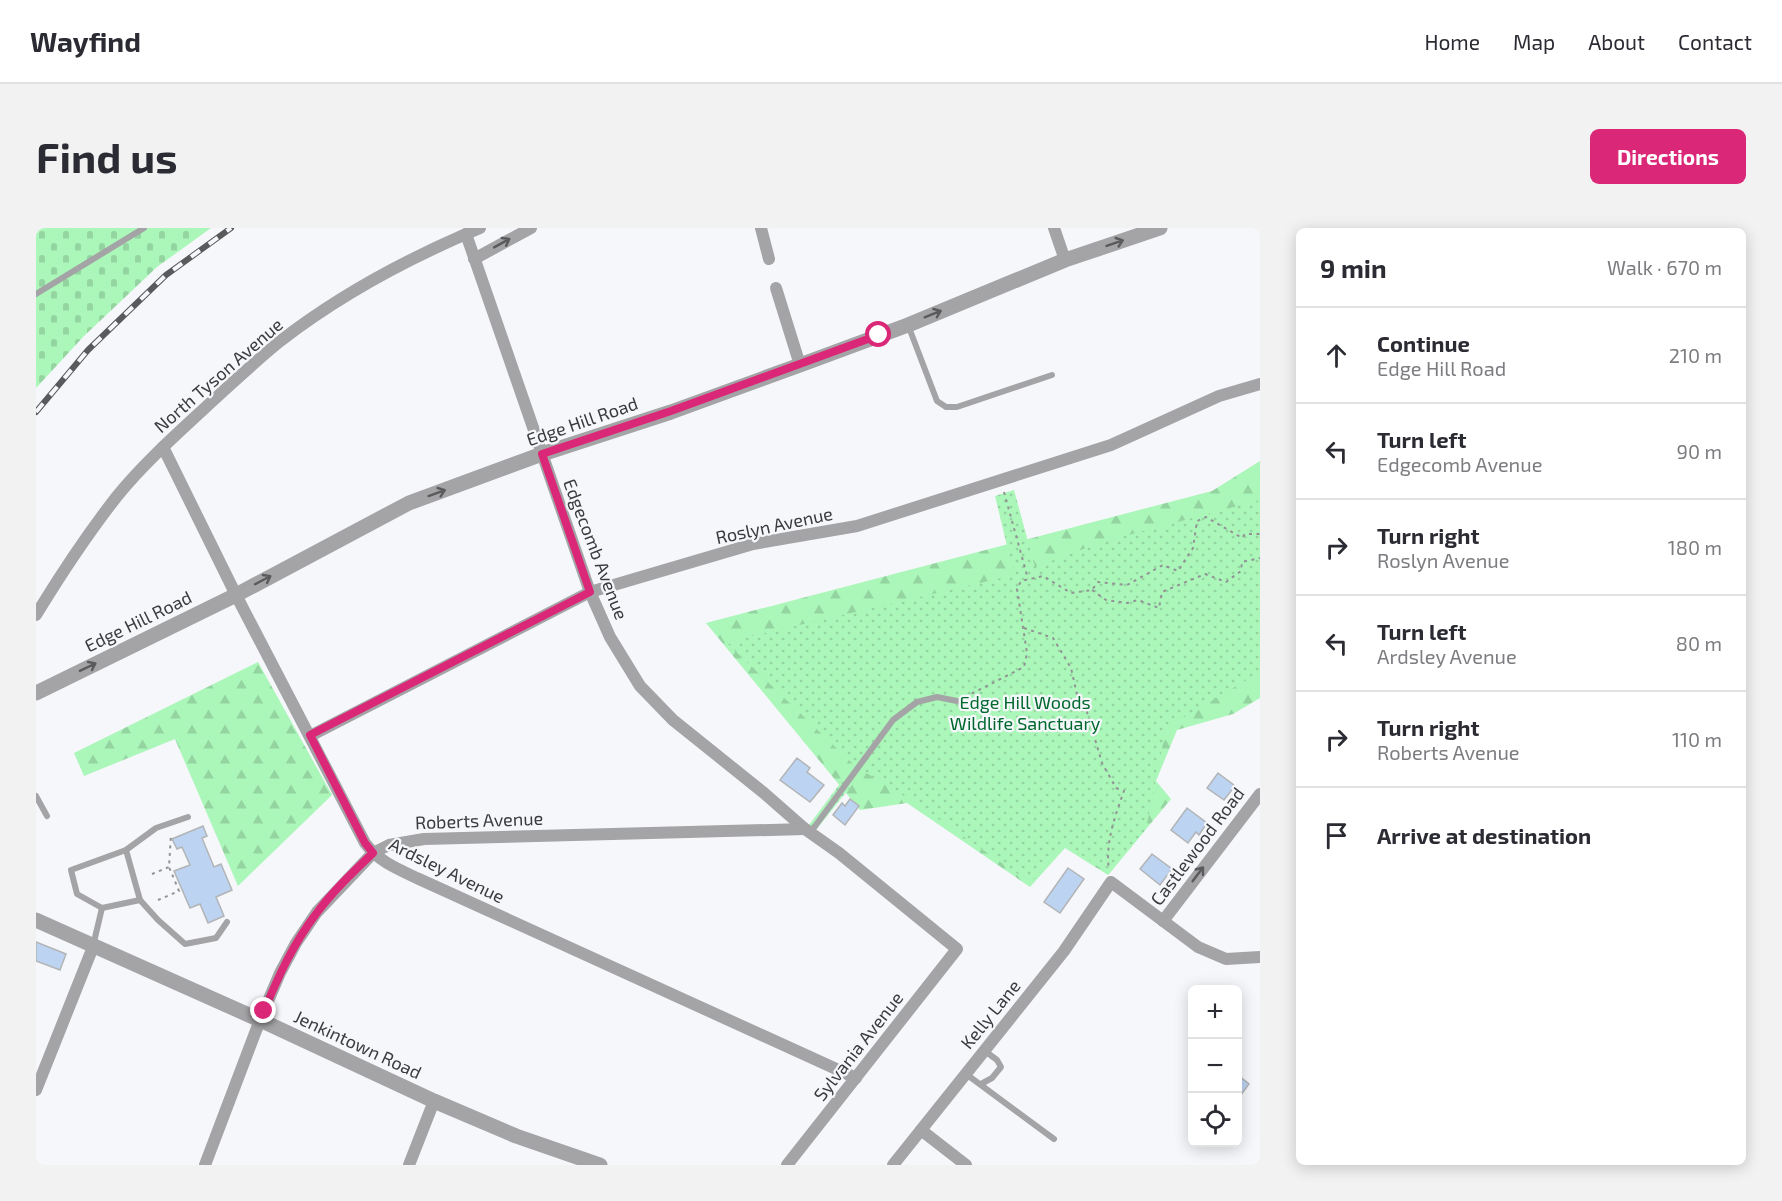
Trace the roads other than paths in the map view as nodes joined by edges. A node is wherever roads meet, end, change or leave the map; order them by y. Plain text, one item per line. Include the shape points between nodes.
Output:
1 (144, 228) edge
2 (480, 228) edge
3 (531, 228) edge
4 (761, 228) edge
5 (1054, 228) edge
6 (1160, 228) edge
7 (466, 234) junction
8 (474, 259) junction
9 (769, 259) dead end
10 (1065, 260) junction
11 (776, 288) dead end
12 (36, 294) edge
13 (908, 325) junction
14 (800, 365) junction
15 (1052, 375) dead end
16 (1260, 384) edge
17 (163, 447) junction
18 (542, 454) junction
19 (590, 592) junction
20 (236, 595) junction
21 (36, 615) edge
22 (36, 693) edge
23 (957, 701) road end
24 (310, 735) junction
25 (1260, 794) edge
26 (36, 796) edge
27 (47, 816) dead end
28 (188, 817) dead end
29 (807, 831) junction
30 (126, 850) junction
31 (373, 853) junction
32 (140, 900) junction
33 (102, 908) junction
34 (36, 920) edge
35 (1163, 921) junction
36 (227, 922) dead end
37 (93, 947) junction
38 (957, 949) joint
39 (1260, 957) edge
40 (260, 1020) junction
41 (985, 1050) junction
42 (966, 1074) junction
43 (856, 1078) junction
44 (981, 1084) junction
45 (36, 1090) edge
46 (434, 1101) junction
47 (921, 1130) junction
48 (1054, 1139) dead end
49 (205, 1165) edge
50 (409, 1165) edge
51 (597, 1165) edge
52 (787, 1165) edge
53 (893, 1165) edge
54 (966, 1165) edge

1 - 12 lane
2 - 7 street, North Tyson Avenue
8 -> 3 street
4 - 9 street
5 - 10 street
10 -> 6 street, Edge Hill Road
7 - 8 street, Edgecomb Avenue
7 - 17 street, North Tyson Avenue via 401,265 280,342
8 - 18 street, Edgecomb Avenue
13 -> 10 street, Edge Hill Road
11 - 14 street
13 - 14 street, Edge Hill Road
13 - 15 lane via 937,401 946,407 957,407
14 - 18 street, Edge Hill Road
16 - 19 street, Roslyn Avenue via 1219,396 1111,445 878,520 753,544
17 - 20 street, Ardsley Avenue
17 - 21 street, North Tyson Avenue via 118,495 63,570
18 - 19 street, Edgecomb Avenue
20 -> 18 street, Edge Hill Road via 409,503
19 - 24 street, Roslyn Avenue
19 - 29 street, Edgecomb Avenue via 610,637 640,686 674,720
22 -> 20 street, Edge Hill Road
20 - 24 street, Ardsley Avenue
23 - 29 lane via 937,697 917,702 892,720
24 - 31 street, Ardsley Avenue
35 -> 25 street, Castlewood Road
26 - 27 lane
28 - 30 lane via 156,828
29 - 31 street, Roberts Avenue via 424,839 389,845
29 - 38 street, Edgecomb Avenue
30 - 32 lane
30 - 33 lane via 71,870 77,894
31 - 40 street, Roberts Avenue via 317,912 301,935
31 - 43 street, Ardsley Avenue via 385,863
32 - 33 lane
32 - 36 lane via 185,944 216,938
33 - 37 lane
34 - 37 street, Jenkintown Road
35 - 39 street via 1197,947 1226,959
35 - 41 street, Kelly Lane via 1111,882 1064,951
37 - 40 street, Jenkintown Road
37 - 45 street
38 - 43 street, Sylvania Avenue
40 - 46 street, Jenkintown Road
40 - 49 street, Roberts Avenue
41 - 42 street, Kelly Lane
41 - 44 lane via 1001,1067
42 - 44 lane
42 - 47 street, Kelly Lane
43 - 52 street, Sylvania Avenue
44 - 48 lane
46 - 50 street
46 - 51 street, Jenkintown Road
47 - 53 street, Kelly Lane
47 - 54 street

